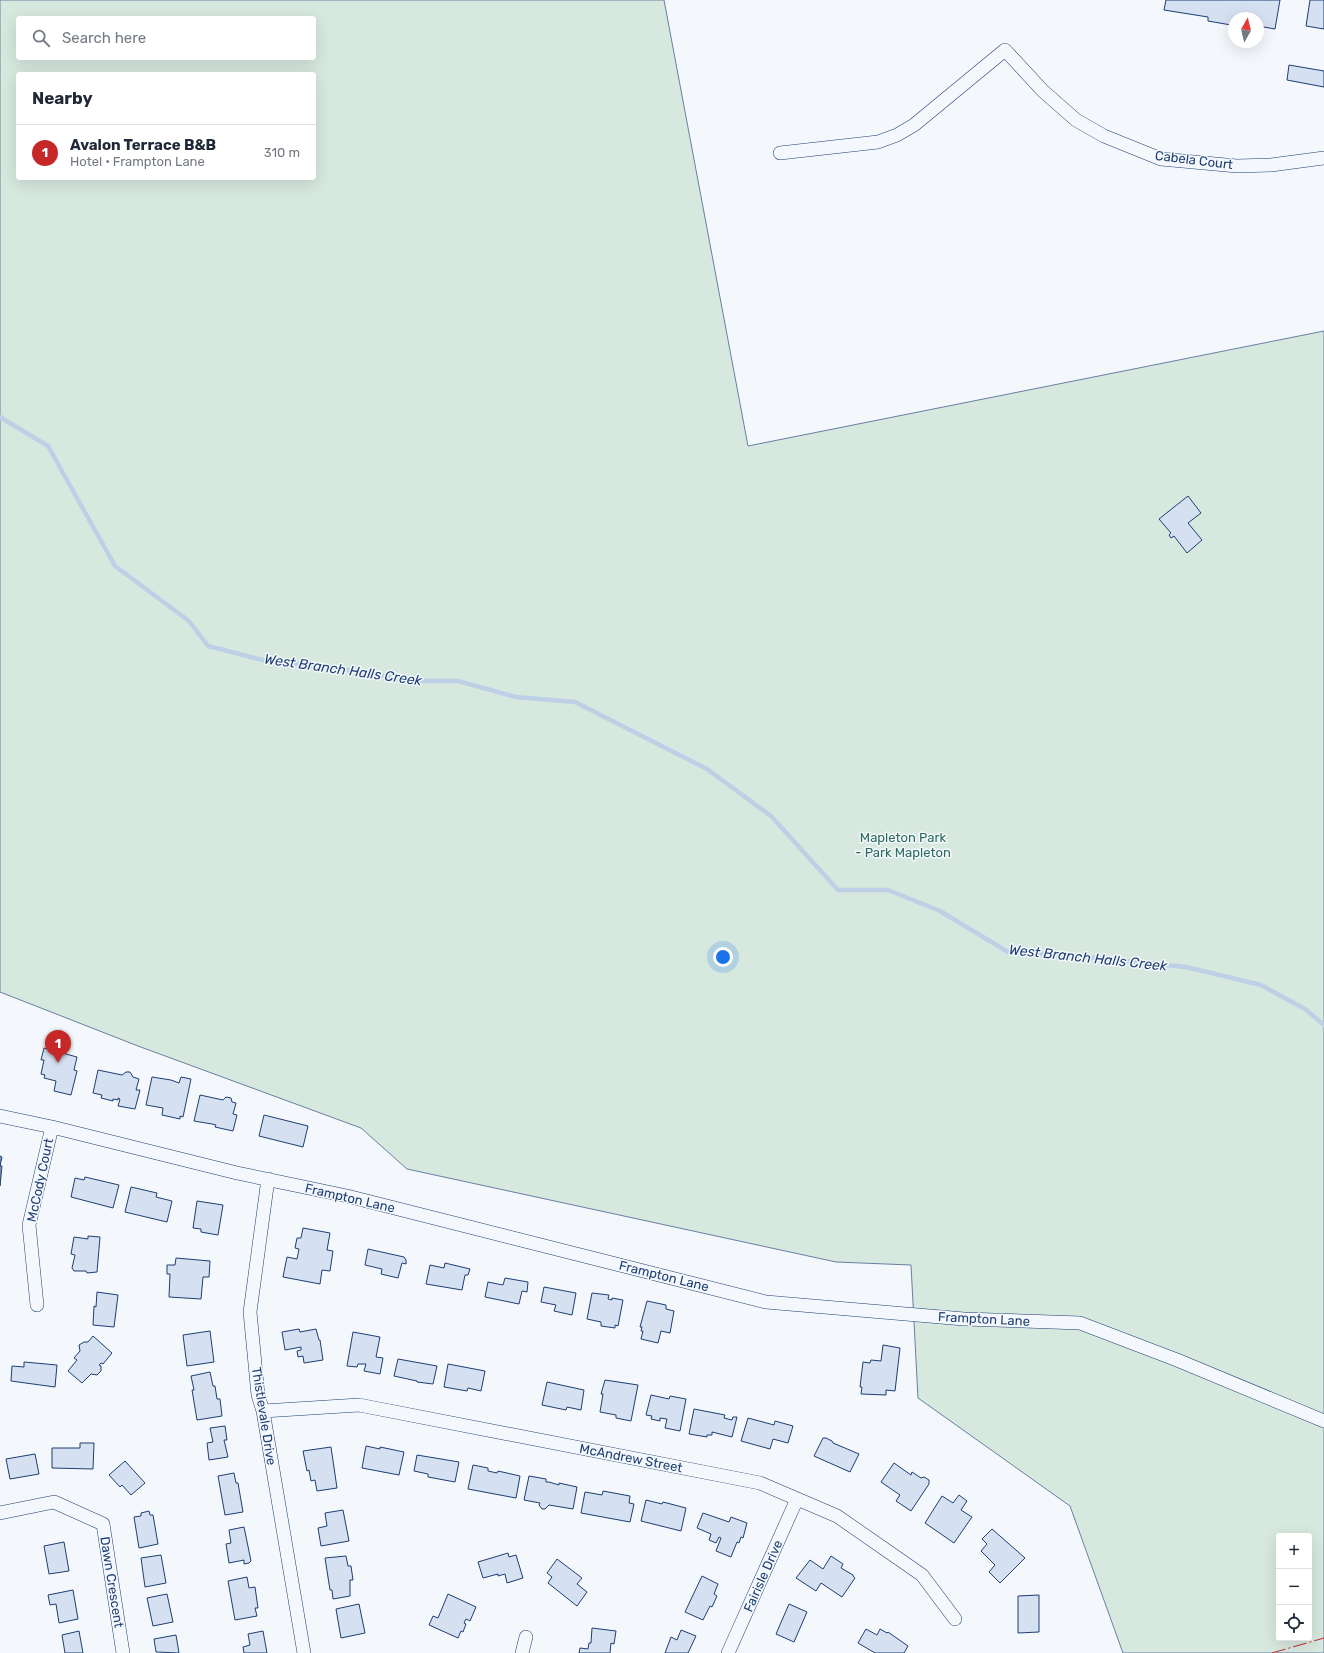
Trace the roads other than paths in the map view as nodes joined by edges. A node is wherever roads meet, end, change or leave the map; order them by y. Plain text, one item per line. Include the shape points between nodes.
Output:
1 (780, 153) dead end
2 (1324, 158) edge
3 (0, 1116) edge
4 (52, 1127) junction
5 (268, 1179) junction
6 (38, 1305) dead end
7 (263, 1411) junction
8 (1324, 1421) edge
9 (797, 1499) junction
10 (0, 1513) edge
11 (955, 1619) dead end
12 (526, 1637) dead end
13 (124, 1653) edge
14 (304, 1653) edge
15 (522, 1653) edge
16 (728, 1653) edge

1 - 2 street, Cabela Court via 878,142 897,135 914,125 1005,50 1043,91 1076,120 1104,136 1161,159 1250,166
3 - 4 street, Frampton Lane
4 - 5 street, Frampton Lane
4 - 6 street, McCody Court via 29,1225
5 - 7 street, Thistlevale Drive via 250,1312 258,1395
5 - 8 street, Frampton Lane via 347,1196 766,1302 964,1320 1080,1323
7 - 9 street, McAndrew Street via 359,1405 760,1483
7 - 14 street, Thistlevale Drive
9 - 11 street, McAndrew Street via 837,1516 922,1575
9 - 16 street, Fairisle Drive
10 - 13 street, Dawn Crescent via 54,1502 103,1524
12 - 15 street

